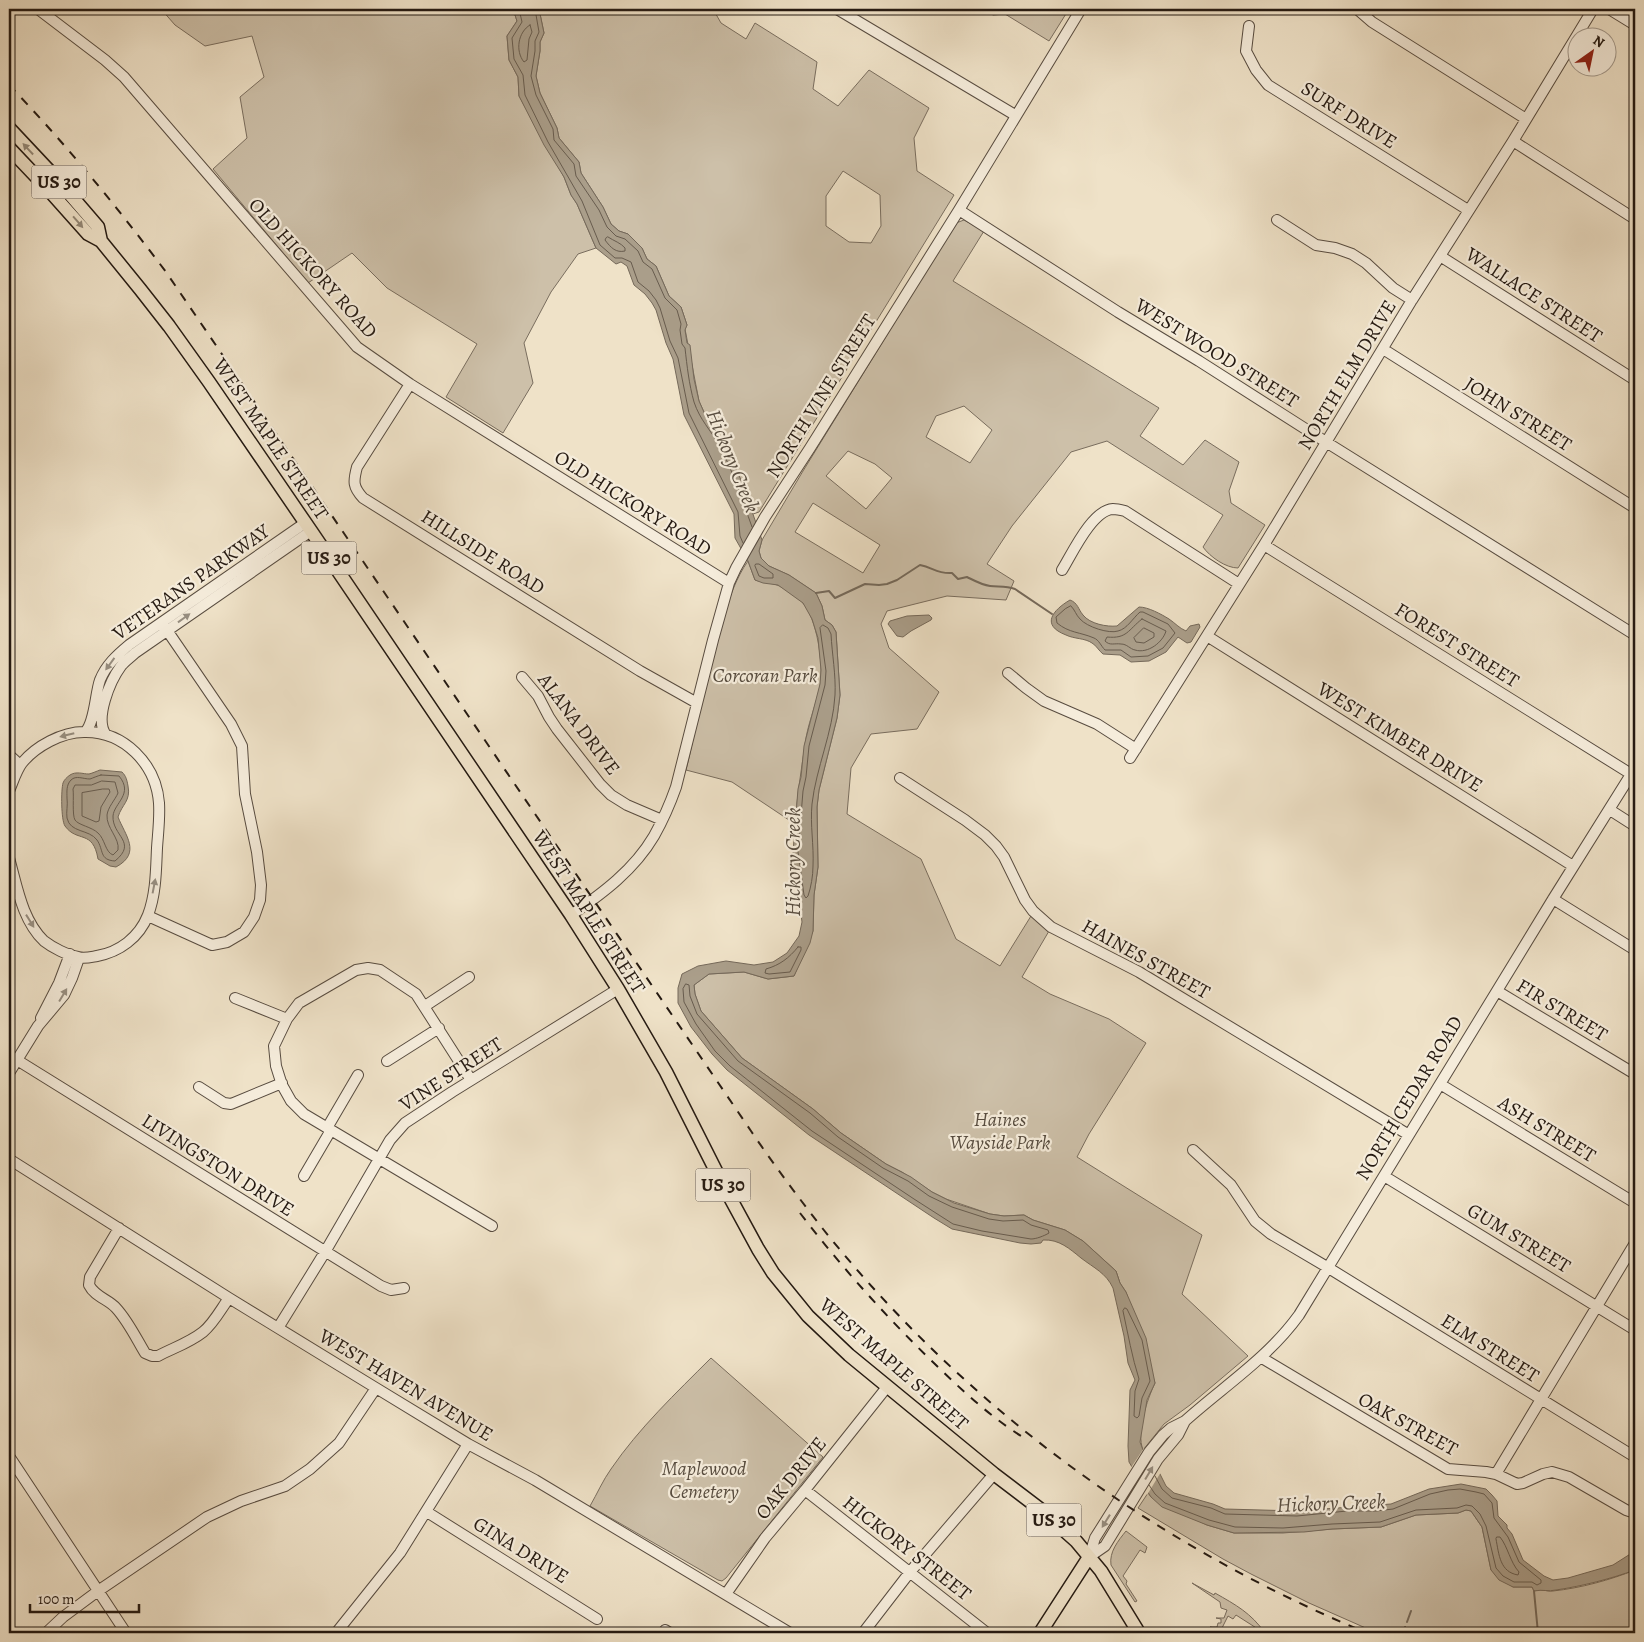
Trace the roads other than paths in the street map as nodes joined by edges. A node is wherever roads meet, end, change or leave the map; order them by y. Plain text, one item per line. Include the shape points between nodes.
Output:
1 (38, 9) edge
2 (837, 9) edge
3 (1080, 9) edge
4 (1358, 9) edge
5 (1592, 9) edge
6 (1609, 9) edge
7 (1635, 25) edge
8 (1248, 26) dead end
9 (1015, 115) junction
10 (1526, 119) junction
11 (9, 128) edge
12 (1513, 141) junction
13 (9, 148) edge
14 (959, 210) junction
15 (1468, 210) junction
16 (1635, 219) edge
17 (1278, 220) dead end
18 (101, 241) junction
19 (1440, 256) junction
20 (1412, 300) junction
21 (1383, 349) junction
22 (1635, 380) edge
23 (410, 384) junction
24 (1326, 442) junction
25 (1635, 508) edge
26 (308, 527) junction
27 (1264, 545) junction
28 (1062, 570) dead end
29 (729, 584) junction
30 (1239, 584) junction
31 (165, 626) junction
32 (1635, 635) edge
33 (1207, 636) junction
34 (1008, 673) dead end
35 (522, 676) dead end
36 (697, 703) junction
37 (84, 732) junction
38 (106, 735) junction
39 (1136, 749) junction
40 (9, 755) edge
41 (1130, 758) dead end
42 (20, 765) junction
43 (1633, 771) edge
44 (900, 778) dead end
45 (9, 790) edge
46 (1610, 810) junction
47 (662, 820) junction
48 (1635, 826) edge
49 (9, 858) edge
50 (1573, 866) junction
51 (1552, 899) junction
52 (571, 915) junction
53 (148, 916) junction
54 (1635, 950) edge
55 (74, 956) junction
56 (469, 977) dead end
57 (618, 989) junction
58 (1497, 991) junction
59 (235, 998) dead end
60 (425, 1006) junction
61 (287, 1019) junction
62 (438, 1028) junction
63 (17, 1060) junction
64 (387, 1061) dead end
65 (9, 1073) edge
66 (1635, 1074) edge
67 (358, 1075) dead end
68 (471, 1080) junction
69 (282, 1083) junction
70 (1440, 1084) junction
71 (199, 1087) dead end
72 (329, 1129) junction
73 (1409, 1135) junction
74 (1194, 1150) dead end
75 (9, 1159) edge
76 (380, 1159) junction
77 (304, 1176) dead end
78 (1384, 1176) junction
79 (1635, 1203) edge
80 (492, 1226) dead end
81 (119, 1228) junction
82 (1635, 1243) edge
83 (325, 1252) junction
84 (1327, 1267) junction
85 (404, 1288) dead end
86 (229, 1298) junction
87 (1597, 1306) junction
88 (278, 1328) junction
89 (1635, 1330) edge
90 (1262, 1358) junction
91 (887, 1387) junction
92 (376, 1388) junction
93 (1542, 1400) junction
94 (1185, 1421) junction
95 (468, 1444) junction
96 (9, 1456) edge
97 (1635, 1457) edge
98 (994, 1474) junction
99 (1496, 1474) junction
100 (805, 1490) junction
101 (427, 1512) junction
102 (1630, 1512) edge
103 (1089, 1557) junction
104 (910, 1572) junction
105 (98, 1591) junction
106 (726, 1594) junction
107 (597, 1619) dead end
108 (46, 1633) edge
109 (126, 1633) edge
110 (336, 1633) edge
111 (790, 1633) edge
112 (863, 1633) edge
113 (987, 1633) edge
114 (1040, 1633) edge
115 (1139, 1633) edge

1 - 23 street, OLD HICKORY ROAD via 124,77 340,330 356,347
2 - 9 street
3 - 9 street, NORTH VINE STREET
4 - 10 street via 1372,22
5 - 10 street, NORTH ELM DRIVE
6 - 7 street
8 - 15 street, SURF DRIVE via 1246,51 1268,85
9 - 14 street, NORTH VINE STREET
10 - 12 street, NORTH ELM DRIVE
18 -> 11 main road, WEST MAPLE STREET / US 30 via 98,227
12 - 15 street, NORTH ELM DRIVE
12 - 16 street
13 -> 18 main road, WEST MAPLE STREET / US 30 via 88,234
14 - 24 street, WEST WOOD STREET
14 - 29 street, NORTH VINE STREET via 765,517
15 - 19 street, NORTH ELM DRIVE
17 - 20 street via 1316,245 1352,254 1392,288
18 - 26 main road, WEST MAPLE STREET / US 30 via 175,334
19 - 20 street, NORTH ELM DRIVE
19 - 22 street, WALLACE STREET
20 - 21 street, NORTH ELM DRIVE
21 - 24 street, NORTH ELM DRIVE
21 - 25 street, JOHN STREET
23 - 29 street, OLD HICKORY ROAD
23 - 36 street, HILLSIDE ROAD via 357,467 354,478 356,490 363,498 640,671
24 - 27 street, NORTH ELM DRIVE
24 - 32 street, WEST WOOD STREET
26 - 31 street, VETERANS PARKWAY
26 - 52 main road, WEST MAPLE STREET / US 30
27 - 30 street, NORTH ELM DRIVE
27 - 43 street, FOREST STREET
28 - 30 street via 1090,524 1112,509 1125,511
29 - 36 street, NORTH VINE STREET
30 - 33 street, NORTH ELM DRIVE
31 -> 37 street, VETERANS PARKWAY via 129,645 112,660 101,679 92,718
31 - 38 street, VETERANS PARKWAY via 122,664 111,682 101,720
31 - 53 street via 231,724 242,746 245,794 261,885 254,917 244,932 227,942 212,945
33 - 39 street, NORTH ELM DRIVE
33 - 50 street, WEST KIMBER DRIVE
34 - 39 street via 1044,701 1097,724
35 - 47 street, ALANA DRIVE via 557,729 600,784 627,805
36 - 47 street, NORTH VINE STREET via 676,787
37 - 38 street
37 -> 42 street via 57,738 41,746
53 -> 38 street via 156,880 157,792 151,772 140,757 126,743
39 - 41 street, NORTH ELM DRIVE
40 - 42 street
42 - 45 street
43 - 46 street, NORTH CEDAR ROAD
44 - 73 street, HAINES STREET via 985,835 1004,857 1025,900 1051,927 1139,972
46 - 48 street
46 - 50 street, NORTH CEDAR ROAD
47 - 52 street, NORTH VINE STREET via 646,848 616,882
49 -> 55 street via 31,924 44,940
50 - 51 street, NORTH CEDAR ROAD
51 - 54 street
51 - 58 street, NORTH CEDAR ROAD
52 - 57 main road, WEST MAPLE STREET / US 30
53 - 55 street via 136,935 109,954
55 - 63 street
56 - 60 street
57 - 68 street, VINE STREET
57 - 91 main road, WEST MAPLE STREET / US 30 via 773,1273 819,1327
58 - 66 street, FIR STREET
58 - 70 street, NORTH CEDAR ROAD
59 - 61 street
60 - 61 street via 408,987 380,970 368,968 356,970 299,1003
60 - 62 street
61 - 69 street via 274,1046
62 - 64 street
62 - 68 street
63 - 65 street
63 - 83 street, LIVINGSTON DRIVE
67 - 72 street
68 - 76 street, VINE STREET via 405,1123 390,1140
69 - 71 street via 231,1104 224,1104
69 - 72 street via 291,1101 304,1114
70 - 73 street, NORTH CEDAR ROAD
70 - 79 street, ASH STREET
72 - 76 street
72 - 77 street
73 - 78 street, NORTH CEDAR ROAD
74 - 84 street, ELM STREET via 1231,1185 1255,1221
75 - 81 street, WEST HAVEN AVENUE
76 - 80 street
76 - 83 street, VINE STREET
78 - 84 street, NORTH CEDAR ROAD
78 - 87 street, GUM STREET
81 - 86 street, WEST HAVEN AVENUE
81 - 86 street via 90,1277 89,1285 120,1312 145,1353 158,1356 205,1331
82 - 87 street
83 - 85 street, LIVINGSTON DRIVE via 381,1286 391,1290
83 - 88 street, VINE STREET
84 - 90 street, NORTH CEDAR ROAD via 1294,1322
84 - 93 street, ELM STREET
86 - 88 street, WEST HAVEN AVENUE
87 - 89 street, GUM STREET
87 - 93 street
88 - 92 street, WEST HAVEN AVENUE
90 - 94 street, NORTH CEDAR ROAD
90 - 99 street, OAK STREET via 1448,1469
91 - 98 main road, WEST MAPLE STREET / US 30
91 - 100 street, OAK DRIVE
92 - 95 street, WEST HAVEN AVENUE
92 - 105 street via 339,1443 310,1469 285,1486 207,1517
93 - 97 street, ELM STREET
93 - 99 street
103 -> 94 street, NORTH CEDAR ROAD via 1105,1546 1134,1496
94 -> 103 street, NORTH CEDAR ROAD via 1171,1428 1156,1442 1095,1538
95 - 101 street
95 - 106 street, WEST HAVEN AVENUE
96 - 105 street
98 - 103 main road, WEST MAPLE STREET / US 30 via 1058,1524
98 - 104 street
99 - 102 street, OAK STREET via 1517,1484 1543,1474 1560,1473
100 - 104 street, HICKORY STREET
100 - 106 street, OAK DRIVE via 765,1538
101 - 107 street, GINA DRIVE
101 - 110 street
103 - 114 main road, NORTH CEDAR ROAD
103 - 115 main road, US 30
104 - 112 street
104 - 113 street, HICKORY STREET
105 - 108 street
105 - 109 street
106 - 111 street, WEST HAVEN AVENUE

